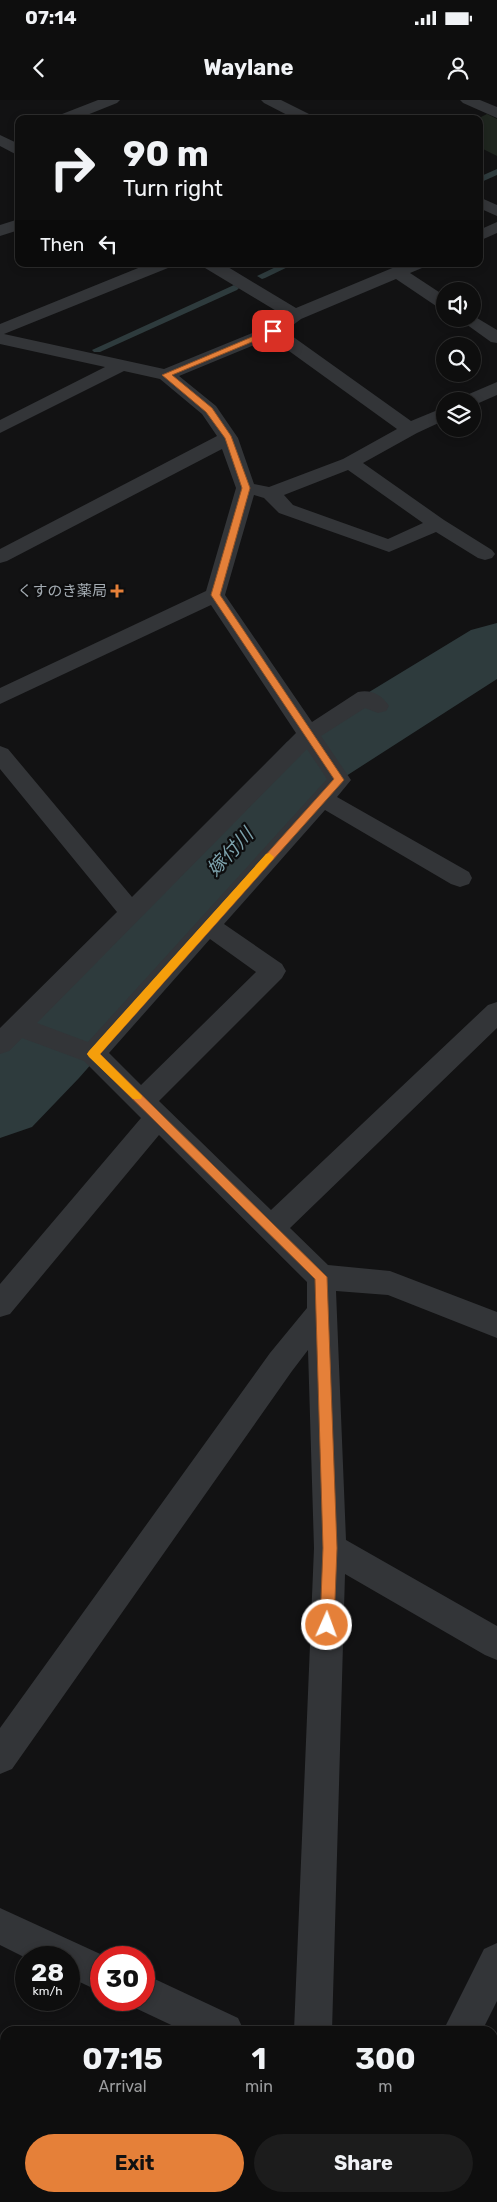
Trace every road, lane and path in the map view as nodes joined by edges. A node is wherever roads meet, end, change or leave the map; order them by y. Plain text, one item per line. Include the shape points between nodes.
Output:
1 (112, 100) edge
2 (269, 100) edge
3 (468, 100) edge
4 (497, 113) edge
5 (73, 115) edge
6 (300, 115) edge
7 (15, 136) edge
8 (1, 141) edge
9 (15, 149) edge
10 (483, 204) edge
11 (497, 211) edge
12 (15, 225) edge
13 (497, 228) edge
14 (0, 231) edge
15 (483, 234) edge
16 (155, 267) edge
17 (216, 267) edge
18 (409, 267) edge
19 (397, 272) junction
20 (436, 298) edge
21 (295, 315) junction
22 (480, 327) edge
23 (0, 330) edge
24 (273, 331) junction
25 (497, 338) edge
26 (0, 339) edge
27 (121, 366) junction
28 (166, 375) junction
29 (497, 388) edge
30 (481, 395) edge
31 (436, 417) edge
32 (0, 427) edge
33 (410, 429) junction
34 (228, 438) junction
35 (350, 463) junction
36 (246, 488) junction
37 (271, 493) junction
38 (437, 524) junction
39 (485, 554) dead end
40 (0, 557) edge
41 (215, 595) junction
42 (0, 697) edge
43 (378, 706) dead end
44 (309, 734) junction
45 (0, 754) edge
46 (322, 798) junction
47 (460, 878) dead end
48 (131, 912) junction
49 (208, 925) junction
50 (497, 1012) edge
51 (9, 1035) edge
52 (93, 1054) junction
53 (150, 1109) junction
54 (271, 1228) junction
55 (321, 1277) junction
56 (0, 1305) edge
57 (320, 1314) junction
58 (497, 1325) edge
59 (330, 1548) junction
60 (497, 1644) edge
61 (0, 1758) edge
62 (0, 1926) edge
63 (42, 1946) edge
64 (497, 1962) edge
65 (155, 1998) edge
66 (214, 2026) edge
67 (314, 2026) edge
68 (465, 2026) edge

1 - 5 street
2 - 6 street
3 - 4 street
7 - 8 street
8 - 9 street
10 - 11 street
12 - 14 street
13 - 15 street
16 - 23 street
17 - 21 street
18 - 19 street
19 - 20 street
19 - 21 street
21 - 24 street
22 - 25 street
24 - 28 street
24 - 33 street
26 - 27 street
27 - 28 street
27 - 32 street
28 - 34 street via 209,410
29 - 30 street
31 - 33 street
33 - 35 street
34 - 36 street
34 - 40 street
35 - 37 street
35 - 38 street
36 - 37 street
36 - 41 street
37 - 38 street via 286,509 389,546
38 - 39 street
41 - 42 street
41 - 44 street
43 - 44 street via 366,697
44 - 46 street via 339,780
44 - 48 street
45 - 48 street
46 - 47 street
46 - 49 street
48 - 51 street
49 - 52 street
49 - 53 street via 273,971
50 - 54 street
51 - 52 street
52 - 53 street
53 - 54 street
53 - 56 street
54 - 55 street
55 - 57 street
55 - 58 street via 390,1283
57 - 59 street
57 - 61 street via 281,1362
59 - 60 street
59 - 67 street
62 - 63 street
64 - 68 street
65 - 66 street

